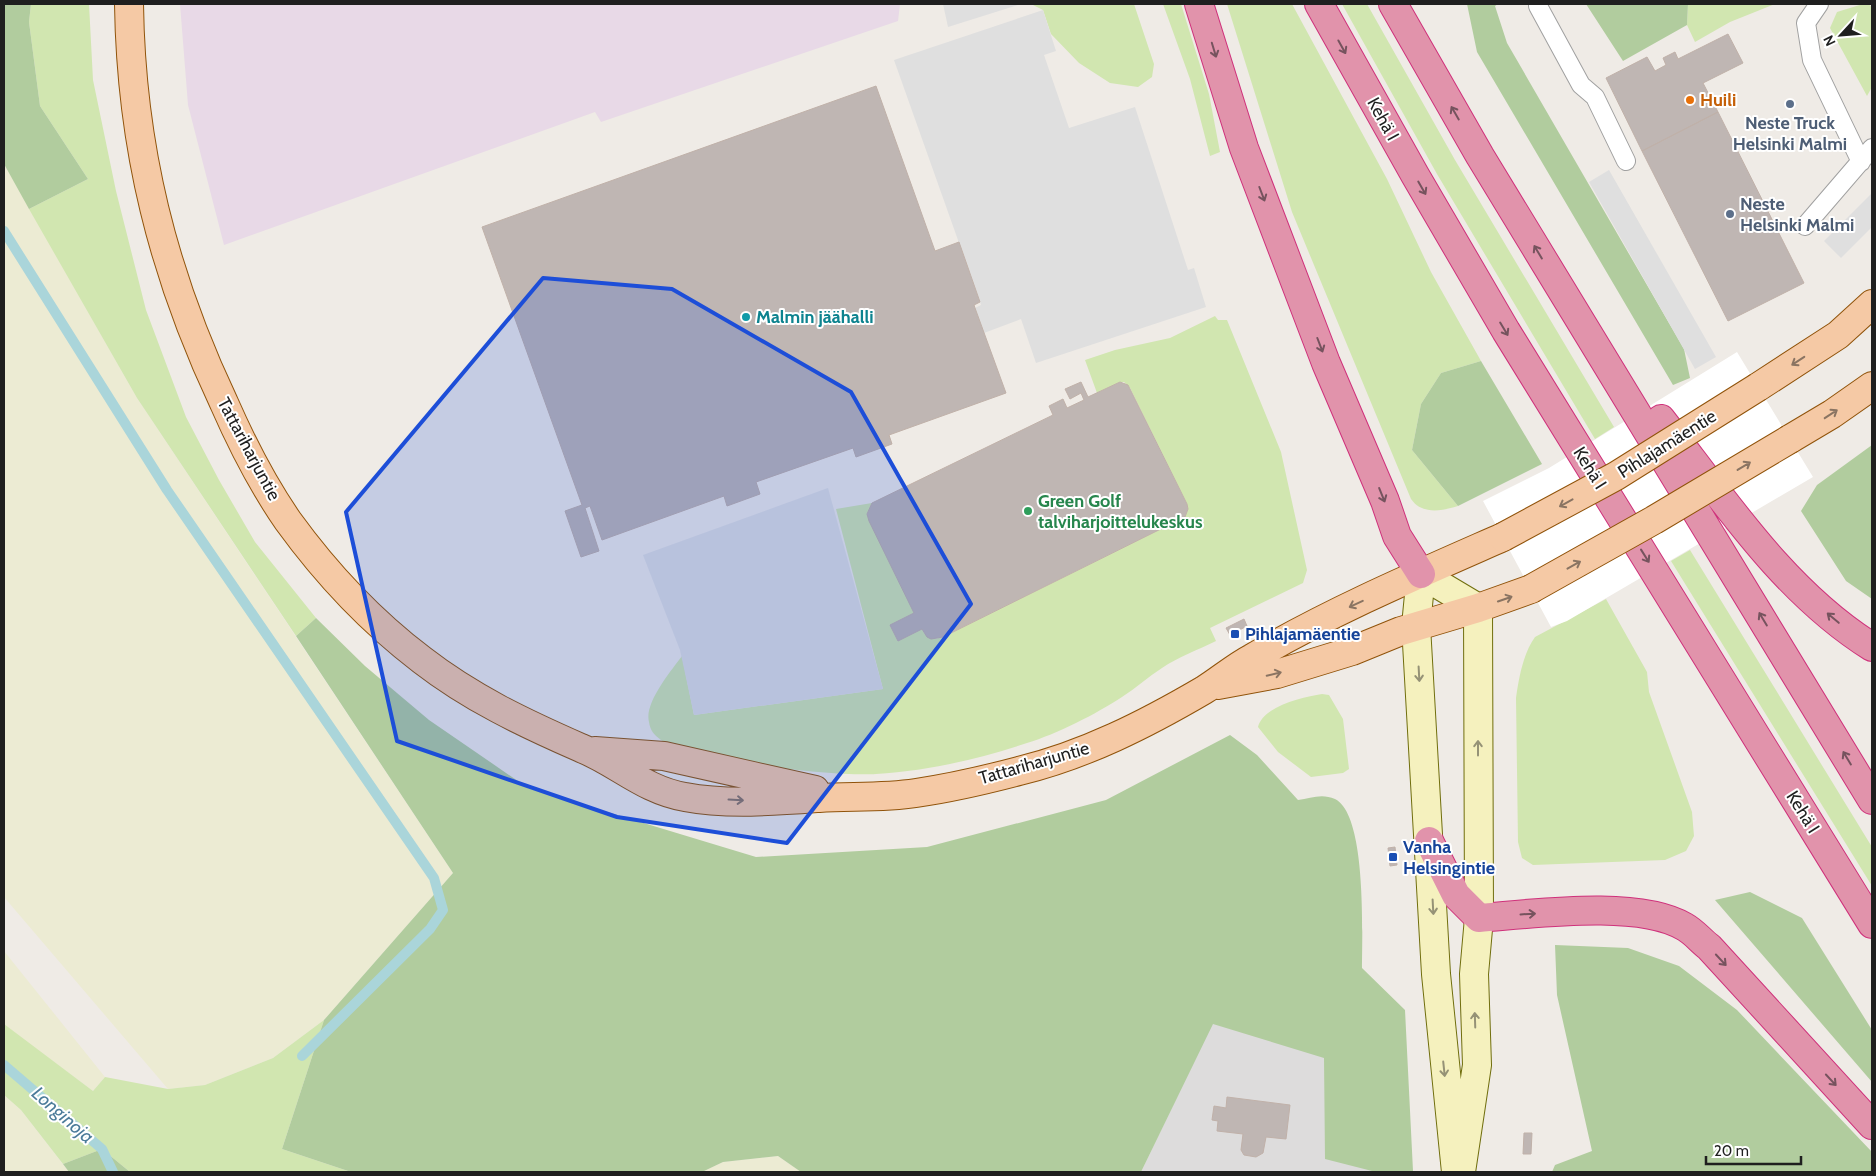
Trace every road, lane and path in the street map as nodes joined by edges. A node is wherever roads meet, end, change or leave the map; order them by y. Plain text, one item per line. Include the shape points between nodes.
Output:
1 (129, 4) edge
2 (1199, 4) edge
3 (1320, 4) edge
4 (1393, 4) edge
5 (1819, 4) edge
6 (1538, 6) dead end
7 (1872, 148) edge
8 (1626, 160) dead end
9 (1861, 162) junction
10 (1805, 226) dead end
11 (1563, 294) junction
12 (1872, 304) edge
13 (1872, 386) edge
14 (1421, 574) junction
15 (1478, 608) junction
16 (1416, 626) junction
17 (1872, 648) edge
18 (1209, 687) junction
19 (1872, 800) edge
20 (1429, 841) junction
21 (1479, 918) junction
22 (1872, 924) edge
23 (1872, 1125) edge
24 (1456, 1172) edge
25 (1461, 1172) edge

1 - 18 main road, Tattariharjuntie via 131,59 142,157 161,239 204,362 238,435 287,520 329,572 418,658 494,709 588,750 651,788 687,798 766,802 912,794 1023,770 1093,747 1143,725
2 -> 14 highway via 1244,148 1326,363 1397,536
3 -> 22 highway, Kehä I via 1506,331
11 -> 4 highway
5 - 9 lane via 1806,23 1812,60
6 - 8 lane via 1581,86 1595,97
7 - 9 lane
9 - 10 lane
17 -> 11 highway via 1776,566
19 -> 11 highway
12 -> 14 main road, Pihlajamäentie, bridge via 1838,335 1616,476 1503,537
15 -> 13 main road, bridge via 1531,589 1654,520 1832,414
14 - 15 main road
14 - 16 main road
14 -> 18 main road, Tattariharjuntie via 1293,635
15 - 16 main road
21 -> 15 main road
18 -> 16 main road, Tattariharjuntie via 1277,674 1352,651
16 -> 20 main road
20 - 21 highway via 1456,895
20 -> 24 main road via 1436,974
21 -> 23 highway via 1600,911 1649,914 1685,927 1709,947
25 -> 21 main road via 1477,1065 1474,974

